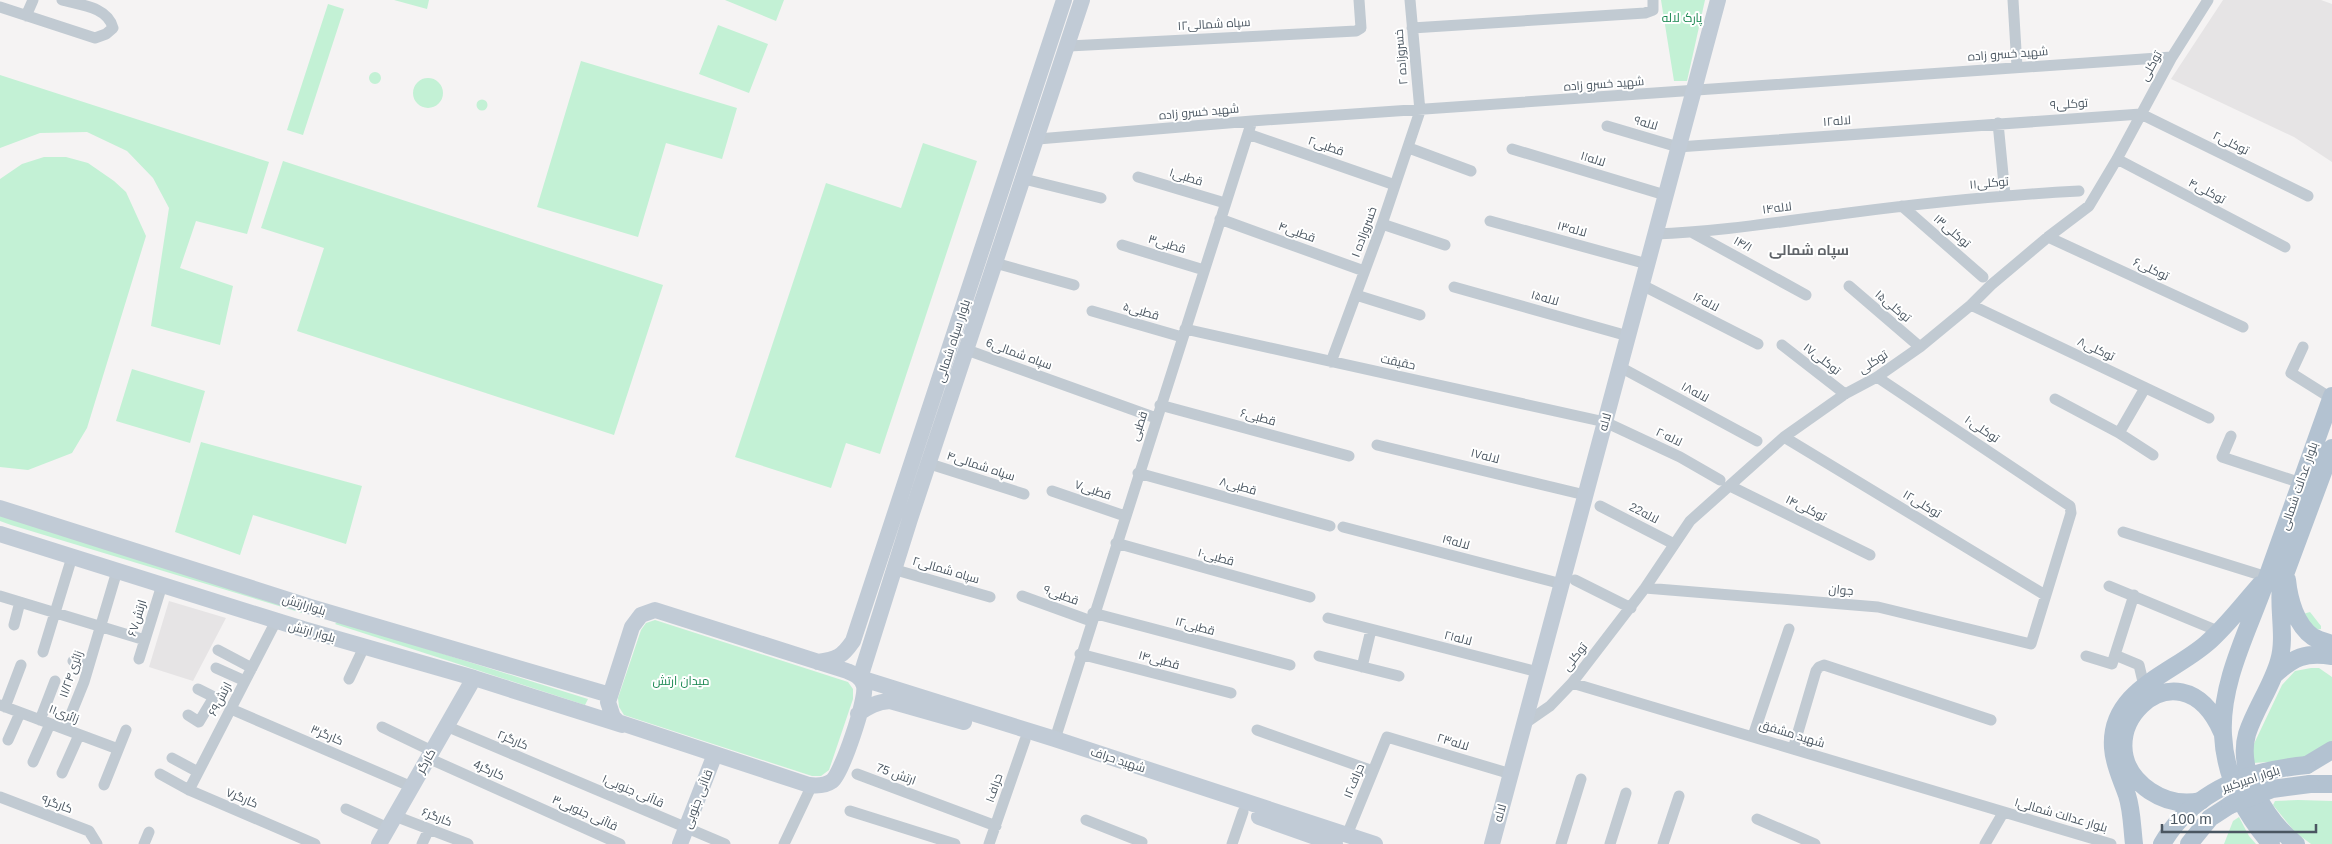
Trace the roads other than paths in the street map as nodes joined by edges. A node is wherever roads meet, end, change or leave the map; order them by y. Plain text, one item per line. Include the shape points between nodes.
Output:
1 (33, 0) edge
2 (62, 0) edge
3 (1064, 0) edge
4 (1082, 0) edge
5 (1359, 0) edge
6 (1410, 0) edge
7 (1653, 0) edge
8 (1718, 0) edge
9 (2014, 0) edge
10 (2208, 0) edge
11 (0, 8) edge
12 (26, 16) junction
13 (1412, 28) junction
14 (1068, 46) junction
15 (2172, 57) junction
16 (2017, 67) junction
17 (1693, 92) junction
18 (1420, 111) junction
19 (2141, 114) junction
20 (1252, 121) junction
21 (1998, 123) junction
22 (1606, 126) dead end
23 (1248, 134) junction
24 (1038, 138) junction
25 (1678, 147) junction
26 (1409, 148) junction
27 (1512, 149) dead end
28 (2117, 159) junction
29 (1471, 170) dead end
30 (1138, 177) dead end
31 (1024, 179) junction
32 (1395, 185) junction
33 (2079, 191) dead end
34 (1666, 195) junction
35 (2006, 195) junction
36 (2308, 196) dead end
37 (1101, 198) dead end
38 (1226, 204) junction
39 (1902, 206) junction
40 (1220, 219) junction
41 (1490, 221) dead end
42 (1382, 224) junction
43 (1693, 233) junction
44 (1655, 234) junction
45 (2048, 237) junction
46 (1122, 245) dead end
47 (1444, 245) dead end
48 (2284, 247) dead end
49 (995, 263) junction
50 (1647, 264) junction
51 (1204, 270) junction
52 (1364, 271) junction
53 (1983, 277) dead end
54 (1074, 285) dead end
55 (1642, 285) junction
56 (1848, 286) dead end
57 (1454, 287) dead end
58 (1356, 295) junction
59 (1806, 295) dead end
60 (1971, 305) junction
61 (1092, 311) dead end
62 (1420, 315) dead end
63 (2243, 326) dead end
64 (1184, 333) junction
65 (1628, 336) junction
66 (1758, 344) dead end
67 (1782, 345) dead end
68 (1920, 347) junction
69 (2304, 347) dead end
70 (967, 350) junction
71 (1331, 362) junction
72 (1620, 367) junction
73 (1877, 377) junction
74 (2146, 388) junction
75 (944, 394) junction
76 (1845, 394) junction
77 (2332, 397) edge
78 (2054, 399) dead end
79 (1160, 405) junction
80 (1156, 418) junction
81 (2209, 418) dead end
82 (1605, 422) junction
83 (2119, 433) junction
84 (2231, 436) dead end
85 (1784, 437) junction
86 (1757, 441) dead end
87 (1377, 445) dead end
88 (2332, 448) edge
89 (2153, 455) dead end
90 (1349, 456) dead end
91 (930, 464) junction
92 (1138, 473) junction
93 (1725, 483) junction
94 (2301, 483) junction
95 (1052, 491) dead end
96 (1024, 494) dead end
97 (1586, 495) junction
98 (1600, 506) dead end
99 (0, 508) edge
100 (1125, 516) junction
101 (1330, 526) dead end
102 (1343, 527) dead end
103 (2123, 532) dead end
104 (1, 538) edge
105 (1116, 543) junction
106 (1674, 544) junction
107 (1870, 556) dead end
108 (72, 557) junction
109 (896, 570) junction
110 (2286, 570) junction
111 (117, 571) junction
112 (2267, 577) junction
113 (1568, 582) junction
114 (162, 585) junction
115 (2109, 586) dead end
116 (1645, 588) junction
117 (2045, 595) junction
118 (2134, 595) junction
119 (0, 596) edge
120 (1022, 596) dead end
121 (990, 597) dead end
122 (1310, 597) dead end
123 (20, 602) junction
124 (311, 607) junction
125 (1631, 608) junction
126 (55, 612) junction
127 (1092, 617) junction
128 (1328, 618) dead end
129 (276, 621) junction
130 (14, 625) dead end
131 (100, 626) junction
132 (303, 629) junction
133 (1789, 629) dead end
134 (1371, 630) junction
135 (2218, 631) junction
136 (145, 640) junction
137 (853, 641) junction
138 (2332, 644) edge
139 (870, 646) junction
140 (364, 647) junction
141 (218, 650) dead end
142 (43, 652) dead end
143 (1080, 654) junction
144 (2115, 655) junction
145 (1319, 656) dead end
146 (2086, 656) dead end
147 (2332, 656) edge
148 (139, 659) dead end
149 (72, 661) dead end
150 (818, 662) junction
151 (21, 665) dead end
152 (89, 665) junction
153 (1290, 665) dead end
154 (1362, 667) junction
155 (216, 668) dead end
156 (252, 668) junction
157 (1538, 672) junction
158 (1399, 676) dead end
159 (2272, 676) junction
160 (474, 678) junction
161 (860, 678) junction
162 (349, 680) dead end
163 (55, 681) dead end
164 (245, 681) junction
165 (1572, 683) junction
166 (2144, 686) junction
167 (198, 690) dead end
168 (1232, 693) dead end
169 (610, 695) junction
170 (3, 706) edge
171 (210, 706) junction
172 (932, 707) junction
173 (230, 712) junction
174 (20, 713) junction
175 (858, 714) junction
176 (188, 715) dead end
177 (1991, 720) dead end
178 (45, 722) junction
179 (1524, 724) junction
180 (625, 725) junction
181 (446, 726) junction
182 (382, 727) dead end
183 (65, 730) junction
184 (126, 730) dead end
185 (1257, 730) dead end
186 (2222, 734) junction
187 (79, 735) junction
188 (1753, 736) junction
189 (1387, 737) joint
190 (1054, 739) junction
191 (8, 740) dead end
192 (1025, 740) junction
193 (118, 749) junction
194 (1793, 749) junction
195 (2332, 750) edge
196 (716, 754) junction
197 (430, 755) junction
198 (172, 758) dead end
199 (33, 762) dead end
200 (2307, 765) junction
201 (2332, 765) edge
202 (1373, 771) junction
203 (198, 772) junction
204 (62, 773) dead end
205 (160, 774) dead end
206 (857, 774) dead end
207 (1511, 774) junction
208 (569, 779) joint
209 (1581, 779) dead end
210 (2332, 784) edge
211 (104, 785) dead end
212 (812, 785) junction
213 (412, 787) junction
214 (189, 790) junction
215 (1626, 793) dead end
216 (1679, 796) dead end
217 (0, 797) edge
218 (2201, 801) junction
219 (539, 808) joint
220 (346, 809) dead end
221 (850, 811) dead end
222 (1243, 812) junction
223 (2004, 812) junction
224 (1757, 819) dead end
225 (1086, 820) dead end
226 (392, 822) junction
227 (996, 826) junction
228 (429, 829) junction
229 (686, 829) junction
230 (149, 832) dead end
231 (1341, 839) edge
232 (1126, 840) edge
233 (1142, 842) dead end
234 (97, 844) edge
235 (144, 844) edge
236 (315, 844) edge
237 (379, 844) edge
238 (422, 844) edge
239 (468, 844) edge
240 (620, 844) edge
241 (680, 844) edge
242 (725, 844) edge
243 (784, 844) edge
244 (955, 844) edge
245 (989, 844) edge
246 (1232, 844) edge
247 (1375, 844) edge
248 (1492, 844) edge
249 (1561, 844) edge
250 (1610, 844) edge
251 (1663, 844) edge
252 (1816, 844) edge
253 (1985, 844) edge
254 (2111, 844) edge
255 (2134, 844) edge
256 (2162, 844) edge
257 (2189, 844) edge
258 (2271, 844) edge
259 (2296, 844) edge

1 - 12 street
2 - 12 street via 104,12 111,19 112,28 96,38
3 - 75 main road, بلوار سپاه شمالی
4 - 14 main road, بلوار سپاه شمالی
5 - 14 street, سپاه شمالی۱۲ via 1361,28 1356,31
6 - 13 street, خسروزاده ۲
7 - 13 street via 1653,10 1645,13
8 - 17 main road, لاله
9 - 16 street
10 - 15 street, توکلی
11 - 12 street
13 - 18 street, خسروزاده ۲
14 - 24 main road, بلوار سپاه شمالی
15 - 16 street, شهید خسرو زاده
15 - 19 street, توکلی
16 - 17 street, شهید خسرو زاده
17 - 18 street, شهید خسرو زاده
17 - 25 main road, لاله
18 - 20 street, شهید خسرو زاده
18 - 26 street, خسروزاده ۱
19 - 21 street, توکلی۹
19 - 28 street, توکلی
19 - 36 street, توکلی۲
20 - 23 street, قطبی
20 - 24 street, شهید خسرو زاده
21 - 25 street, لاله۱۲
21 - 35 street
22 - 25 street, لاله۹
23 - 32 street, قطبی۲
23 - 38 street, قطبی
24 - 31 main road, بلوار سپاه شمالی
25 - 34 main road, لاله
26 - 29 street
26 - 32 street, خسروزاده ۱
27 - 34 street, لاله۱۱
28 - 45 street, توکلی via 2089,206
28 - 48 street, توکلی۴
30 - 38 street, قطبی۱
31 - 37 street
31 - 49 main road, بلوار سپاه شمالی
32 - 42 street, خسروزاده ۱
33 - 35 street, توکلی۱۱
34 - 44 main road, لاله
35 - 39 street, توکلی۱۱
38 - 40 street, قطبی
39 - 43 street, لاله۱۴
39 - 53 street, توکلی۱۳
40 - 51 street, قطبی
40 - 52 street, قطبی۴
41 - 50 street, لاله۱۳
42 - 47 street
42 - 52 street, خسروزاده ۱
43 - 44 street, لاله۱۴
43 - 59 street, ۱۴/۱
44 - 50 main road, لاله
45 - 60 street, توکلی
45 - 63 street, توکلی۶
46 - 51 street, قطبی۳
49 - 54 street
49 - 70 main road, بلوار سپاه شمالی
50 - 55 main road, لاله
51 - 64 street, قطبی
52 - 58 street, خسروزاده ۱
55 - 65 main road, لاله
55 - 66 street, لاله۱۶
56 - 68 street, توکلی۱۵
57 - 65 street, لاله۱۵
58 - 62 street
58 - 71 street, خسروزاده ۱
60 - 68 street, توکلی
60 - 74 street, توکلی۸
61 - 64 street, قطبی۵
64 - 71 street, حقیقت
64 - 79 street, قطبی
65 - 72 main road, لاله
67 - 76 street, توکلی۱۷
68 - 73 street, توکلی
69 - 77 street via 2291,373
70 - 75 main road, بلوار سپاه شمالی
70 - 80 street, 6سپاه شمالی
71 - 82 street, حقیقت
72 - 82 main road, لاله
72 - 86 street, لاله۱۸
73 - 76 street, توکلی
73 - 117 street, ۱۰توکلی via 2070,506 2071,513
74 - 81 street, توکلی۸
74 - 83 street
75 - 91 main road, بلوار سپاه شمالی
75 - 137 main road, بلوار سپاه شمالی via 900,495
76 - 85 street, توکلی
77 - 94 main road, بلوار عدالت شمالی
78 - 83 street
79 - 80 street, قطبی
79 - 90 street, قطبی۶
80 - 92 street, قطبی
82 - 93 street, لاله۲۰ via 1680,457
82 - 97 main road, لاله
83 - 89 street
84 - 94 street via 2222,457
85 - 93 street, توکلی
85 - 117 street, توکلی۱۲
87 - 97 street, لاله۱۷
88 - 110 main road, بلوار عدالت شمالی
91 - 96 street, سپاه شمالی۴
91 - 109 main road, بلوار سپاه شمالی
92 - 100 street, قطبی
92 - 101 street, قطبی۸
93 - 106 street, توکلی
93 - 107 street, توکلی۱۴
94 - 112 main road, بلوار عدالت شمالی
95 - 100 street, قطبی۷
97 - 113 main road, لاله
98 - 106 street, 22لاله
99 - 124 main road, بلوارارتش
100 - 105 street, قطبی
102 - 113 street, لاله۱۹
103 - 112 street
104 - 108 main road, بلوار ارتش
105 - 122 street, قطبی۱۰
105 - 127 street, قطبی
106 - 116 street, توکلی
108 - 111 main road, بلوار ارتش
108 - 126 street
109 - 121 street, سپاه شمالی۲
109 - 139 main road, بلوار سپاه شمالی
110 - 138 main road via 2297,618 2312,636
110 - 159 main road, بلوار عدالت شمالی via 2279,604 2280,652
111 - 114 main road, بلوار ارتش
111 - 131 street, زائری۱۱/۲۴
112 - 135 main road
112 - 186 main road, بلوار عدالت شمالی via 2230,683
113 - 125 street, لاله۱۹
113 - 157 main road, لاله
114 - 129 main road, بلوار ارتش
114 - 136 street, ارتش۶۷
115 - 118 street
116 - 117 street, جوان via 1878,607 2031,644
116 - 125 street, توکلی
118 - 135 street
118 - 144 street
119 - 123 street
120 - 127 street, قطبی۹
123 - 126 street
123 - 130 street
124 - 132 main road
124 - 169 main road, بلوارارتش
125 - 165 street, توکلی
126 - 131 street
126 - 142 street
127 - 143 street, قطبی
127 - 153 street, قطبی۱۲
128 - 134 street, لاله۲۱
129 - 132 main road, بلوار ارتش
129 - 156 street, ارتش۶۹
131 - 136 street
131 - 152 street, زائری۱۱/۲۴
132 - 140 main road, بلوار ارتش
133 - 188 street
134 - 154 street
134 - 157 street, لاله۲۱
135 - 166 main road via 2183,663
136 - 148 street, ارتش۶۷
137 - 139 main road via 860,650
137 - 150 main road, بلوار سپاه شمالی via 836,659
139 - 161 main road, بلوار سپاه شمالی
140 - 160 main road, بلوار ارتش
140 - 162 street
141 - 156 street
143 - 168 street, قطبی۱۴
143 - 190 street, قطبی
144 - 146 street via 2112,664
144 - 166 street via 2139,665
145 - 154 street
147 - 159 main road via 2318,654 2291,660
149 - 152 street
150 - 161 main road
150 - 169 main road via 655,610 635,621
151 - 170 street
152 - 183 street, زائری۱۱/۲۴
154 - 158 street
155 - 164 street
156 - 164 street, ارتش۶۹
157 - 179 main road, لاله
159 - 259 main road, بلوار عدالت شمالی via 2254,716 2245,753 2261,805
160 - 180 main road, بلوار ارتش
160 - 181 main road, کارگر
161 - 172 main road, شهید حراف
161 - 175 main road via 864,694
163 - 178 street
164 - 173 street, ارتش۶۹
165 - 179 street, توکلی via 1550,706
165 - 188 street, شهید مشفق
166 - 255 main road via 2120,714 2112,747 2128,797
167 - 171 street via 214,697
169 - 180 main road via 613,717
170 - 174 street, زائری۱۱
171 - 173 street, کارگر۳
171 - 176 street via 199,722
172 - 175 main road via 879,702
172 - 190 main road, شهید حراف
172 - 192 main road
173 - 203 street, ارتش۶۹
173 - 213 street, کارگر۳
174 - 178 street, زائری۱۱
174 - 191 street
175 - 212 main road via 836,776 824,785
177 - 194 street via 1824,665 1816,671
178 - 183 street, زائری۱۱
178 - 199 street
179 - 207 main road, لاله
180 - 196 main road
181 - 197 main road, کارگر
181 - 208 street, کارگر۲
182 - 197 street, 4کارگر
183 - 187 street, زائری۱۱
184 - 193 street
185 - 202 street
186 - 218 main road via 2216,718 2201,700 2188,694 2169,692 2155,695 2142,704 2125,731 2126,758 2138,781 2169,800
186 - 258 main road via 2224,756 2237,793 2252,821
187 - 193 street, زائری۱۱
187 - 204 street
188 - 194 street, شهید مشفق
189 - 202 street, حراف۱۲
189 - 207 street, لاله۲۳
190 - 231 main road, شهید حراف
192 - 222 main road
192 - 227 street, حراف۱
193 - 211 street
194 - 223 street, شهید مشفق
195 - 200 main road
196 - 212 main road
196 - 229 main road, قاآنی جنوبی
197 - 213 main road, کارگر
197 - 219 street, 4کارگر
198 - 203 street
200 - 201 main road, بلوار امیرکبیر
200 - 218 main road, بلوار امیرکبیر, bridge via 2247,777 2225,785
202 - 231 street, حراف۱۲
203 - 214 street, ارتش۶۹
205 - 214 street, کارگر۷
206 - 227 street, 75 ارتش
207 - 248 main road, لاله
208 - 229 street, قاآنی جنوبی۱
209 - 249 street
210 - 257 main road, بلوار امیرکبیر, bridge via 2272,789 2230,805 2210,818
212 - 243 street
213 - 226 main road, کارگر
214 - 236 street, کارگر۷
215 - 250 street
216 - 251 street
217 - 234 street, کارگر۹ via 89,831
218 - 256 main road, بلوار امیرکبیر, bridge via 2180,820
219 - 240 street, قاآنی جنوبی۳
220 - 226 street, کارگر۶
221 - 244 street
222 - 231 main road
222 - 246 street
223 - 253 street
223 - 254 street, بلوار عدالت شمالی۱
224 - 252 street
225 - 232 street
226 - 228 street, کارگر۶
226 - 237 main road, کارگر
227 - 245 street, حراف۱
228 - 238 street
228 - 239 street, کارگر۶
229 - 241 main road, قاآنی جنوبی
229 - 242 street, قاآنی جنوبی۱
230 - 235 street
231 - 247 main road, شهید حراف
232 - 233 street

